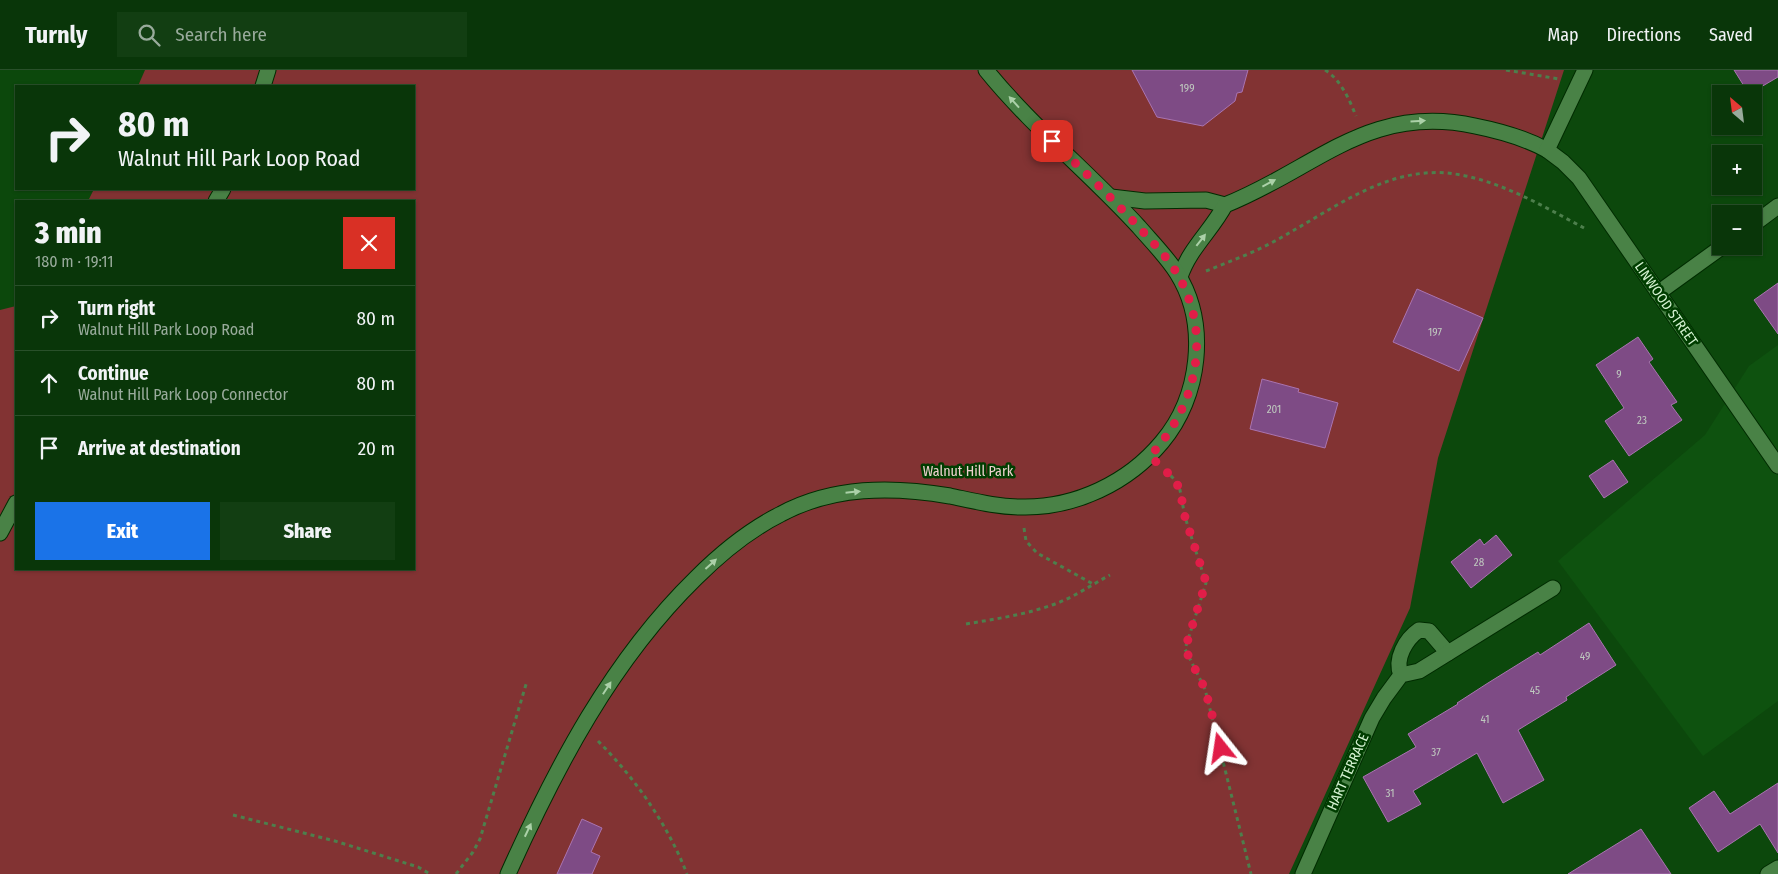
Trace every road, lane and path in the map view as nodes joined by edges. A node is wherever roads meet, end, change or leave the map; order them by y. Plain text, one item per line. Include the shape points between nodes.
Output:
1 (268, 70) edge
2 (986, 70) edge
3 (1325, 70) edge
4 (1506, 70) edge
5 (1582, 76) edge
6 (263, 85) edge
7 (1364, 135) junction
8 (1547, 150) junction
9 (1111, 197) junction
10 (1226, 205) junction
11 (1778, 206) edge
12 (1762, 218) edge
13 (1584, 228) dead end
14 (1712, 254) edge
15 (1182, 271) junction
16 (1658, 293) junction
17 (1150, 456) junction
18 (1778, 466) edge
19 (15, 506) edge
20 (1022, 507) junction
21 (0, 533) edge
22 (1110, 575) dead end
23 (1093, 584) junction
24 (1553, 588) dead end
25 (966, 624) dead end
26 (1448, 653) junction
27 (1401, 675) junction
28 (527, 681) dead end
29 (582, 728) junction
30 (233, 815) dead end
31 (1778, 868) edge
32 (430, 874) edge
33 (456, 874) edge
34 (508, 874) edge
35 (687, 874) edge
36 (1252, 874) edge
37 (1303, 874) edge
38 (1768, 874) edge

1 - 6 street
9 -> 2 street via 1029,119
3 - 7 path via 1333,75 1348,97
4 - 5 path
5 - 8 street
7 -> 8 street, LINWOOD STREET via 1403,122 1452,122 1502,132
10 -> 7 street, LINWOOD STREET
8 - 16 street, LINWOOD STREET via 1579,178
9 - 10 street via 1144,201 1206,200
9 - 15 street
15 -> 10 street
11 - 12 street
13 - 15 path via 1507,188 1447,174 1422,174 1389,181 1354,196 1264,247 1218,267 1202,273
14 - 16 street
15 - 17 street via 1194,321 1194,369 1189,395 1178,419
16 - 18 street, LINWOOD STREET
17 - 20 street via 1119,479 1085,496 1049,506
17 - 36 path via 1175,480 1180,490 1185,517 1206,582 1185,649 1205,689
19 - 21 street
20 - 23 path via 1026,541 1037,553
29 -> 20 street via 623,663 660,615 713,562 778,514 818,498 870,490 923,492
22 - 23 path
23 - 25 path via 1054,605
24 - 26 street
26 - 27 street via 1419,671
26 - 27 street via 1433,634 1419,630 1398,661
27 - 37 street, HART TERRACE via 1372,718
28 - 33 path via 480,839
34 -> 29 street via 546,792
29 - 35 path via 615,758 640,790
30 - 32 path via 335,841 418,866
31 - 38 street

